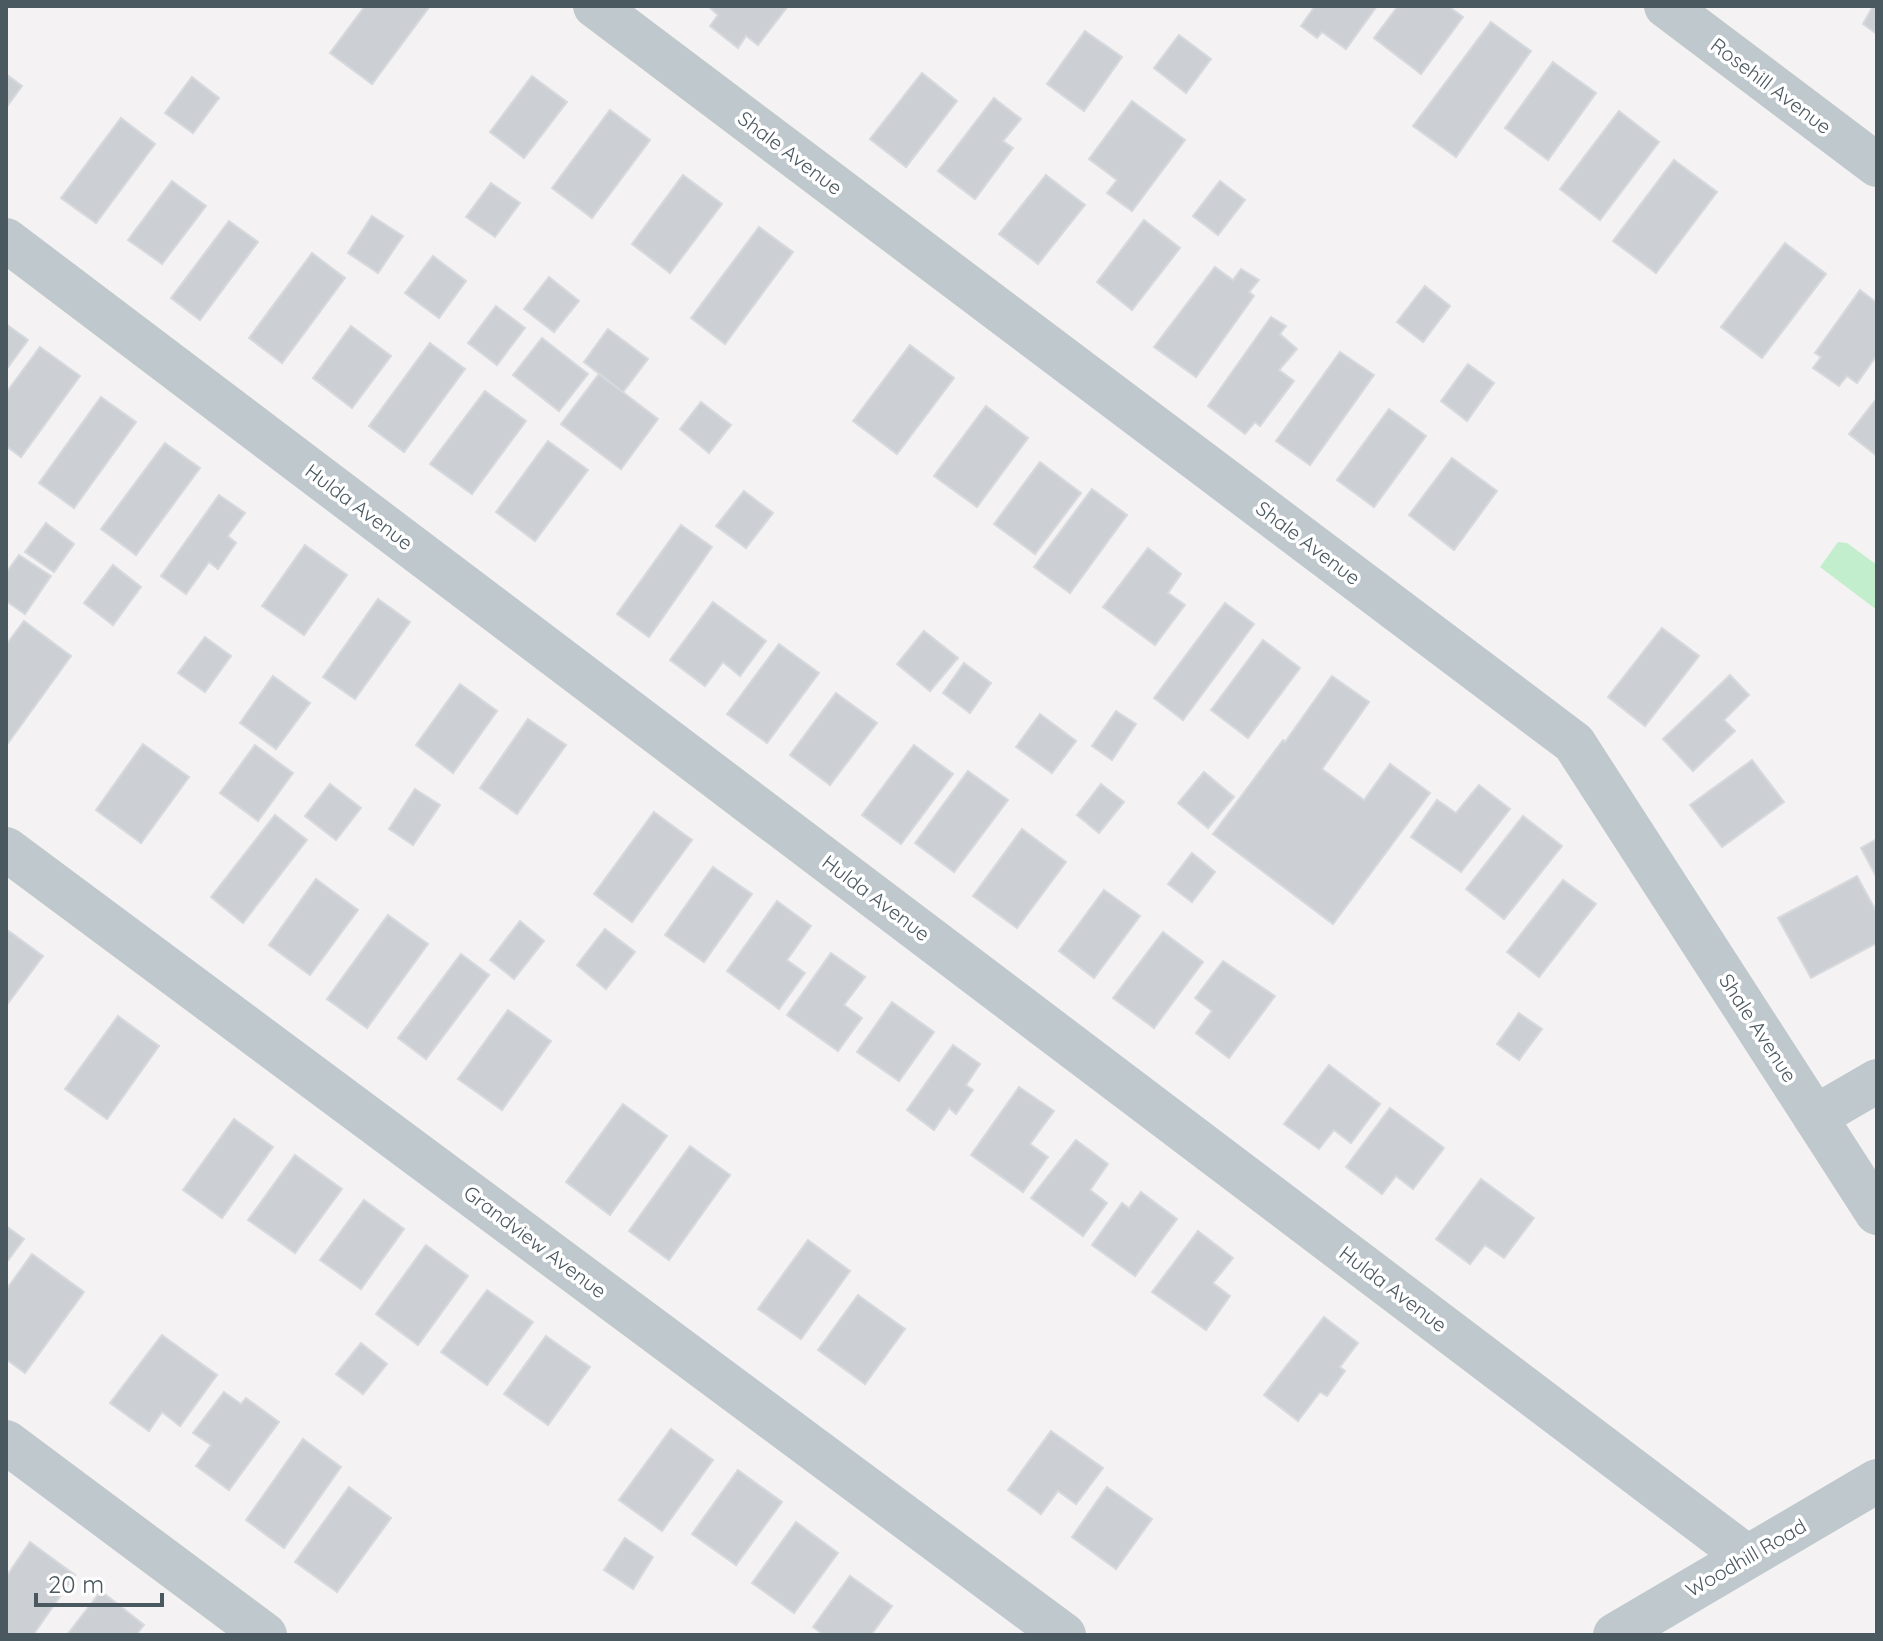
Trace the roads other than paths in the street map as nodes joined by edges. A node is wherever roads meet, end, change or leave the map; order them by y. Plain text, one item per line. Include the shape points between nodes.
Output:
1 (595, 6) edge
2 (1666, 6) edge
3 (1877, 165) edge
4 (6, 240) edge
5 (6, 849) edge
6 (1877, 1081) edge
7 (1815, 1117) junction
8 (1877, 1213) edge
9 (6, 1442) edge
10 (1877, 1481) edge
11 (1746, 1556) junction
12 (265, 1635) edge
13 (1064, 1635) edge
14 (1615, 1635) edge

1 - 7 street, Shale Avenue via 1574,743
2 - 3 street, Rosehill Avenue
4 - 11 street, Hulda Avenue
5 - 13 street, Grandview Avenue
6 - 7 street
7 - 8 street, Shale Avenue
9 - 12 street
10 - 11 street, Woodhill Road
11 - 14 street, Woodhill Road

